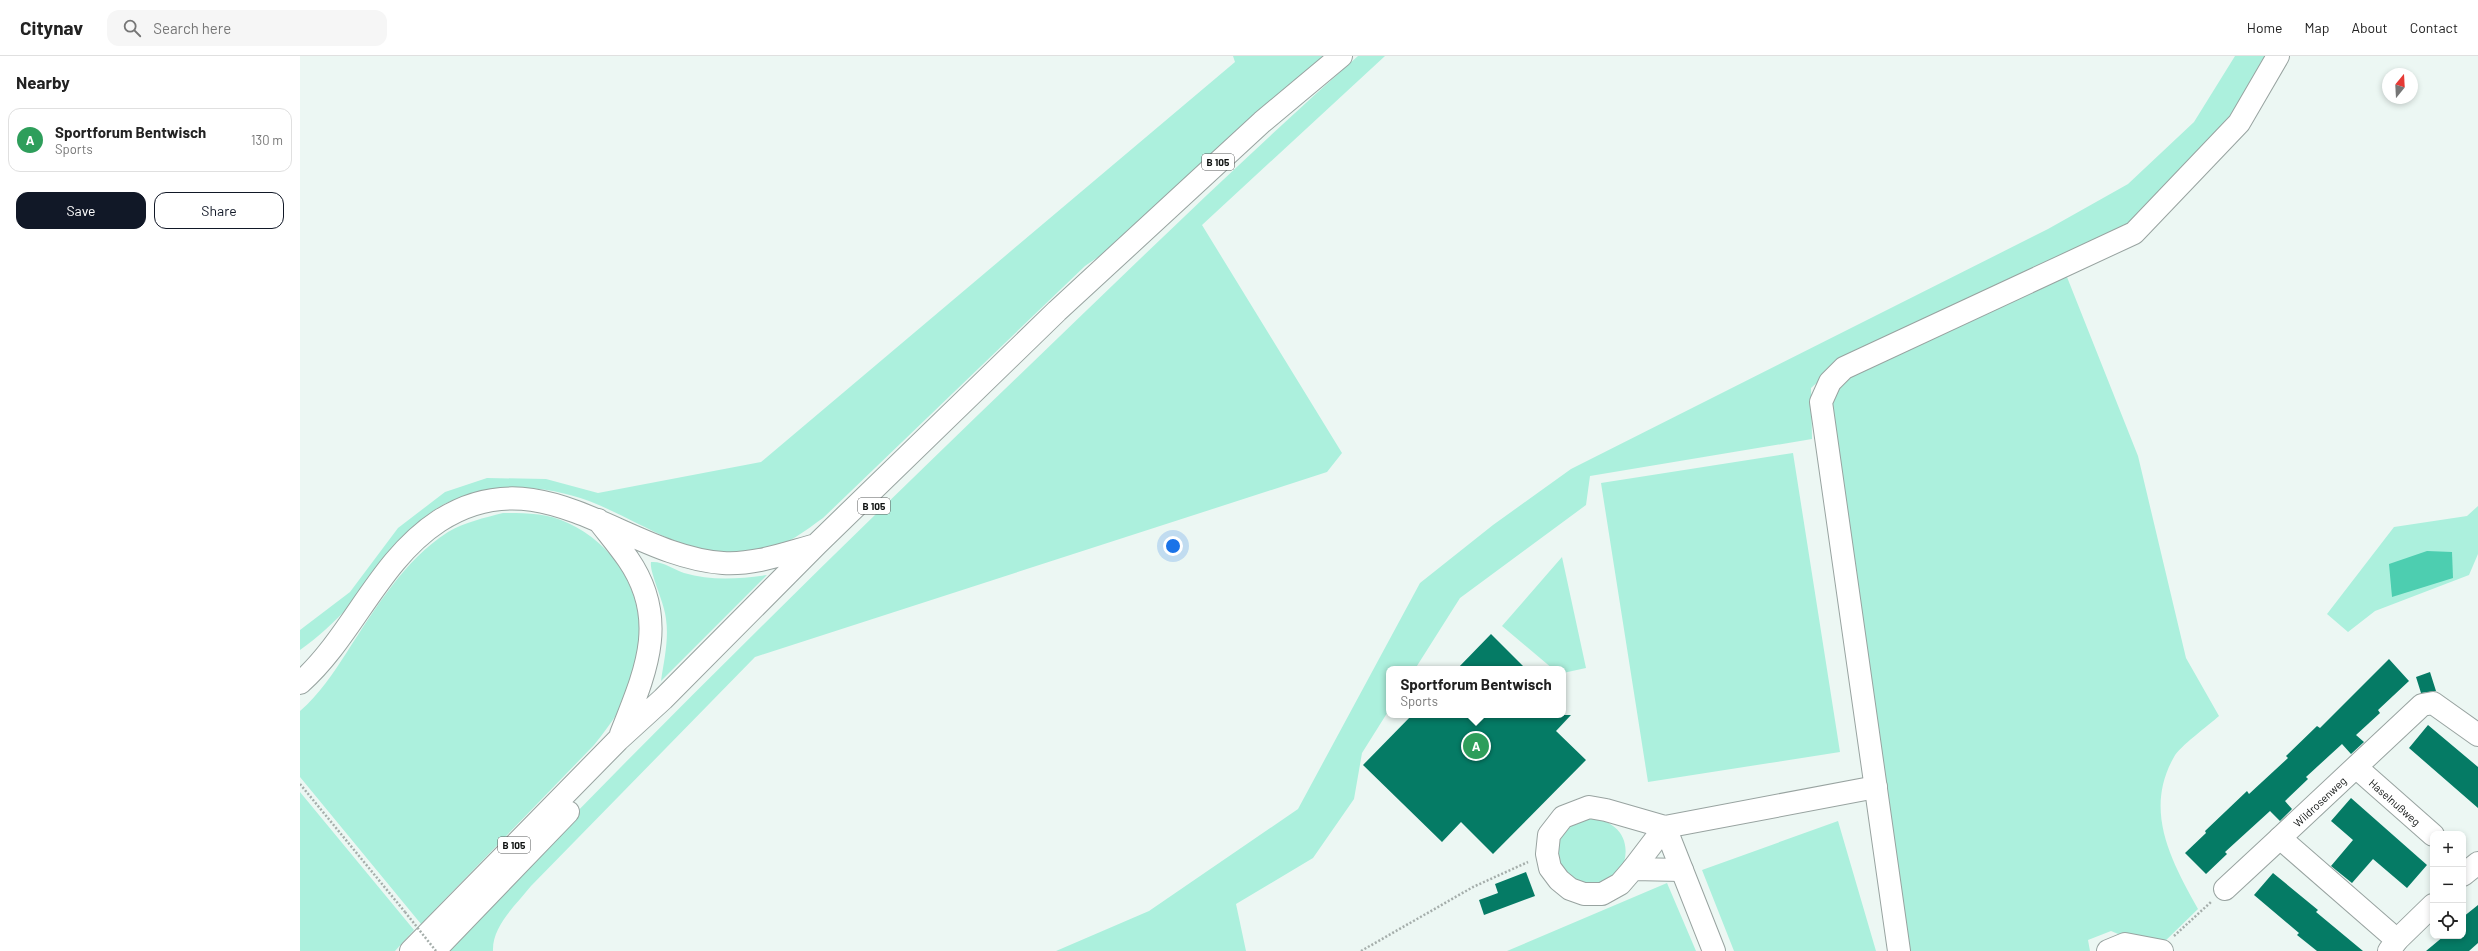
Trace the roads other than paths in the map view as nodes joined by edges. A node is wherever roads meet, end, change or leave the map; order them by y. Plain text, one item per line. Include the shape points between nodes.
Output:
1 (1341, 56) edge
2 (2278, 56) edge
3 (1324, 72) junction
4 (597, 520) junction
5 (817, 544) junction
6 (310, 668) edge
7 (300, 684) edge
8 (2478, 735) edge
9 (618, 740) junction
10 (2357, 768) junction
11 (1876, 787) junction
12 (1664, 827) junction
13 (2430, 832) edge
14 (2280, 838) junction
15 (1633, 869) junction
16 (1682, 870) junction
17 (2225, 889) road end
18 (2430, 908) edge
19 (2393, 945) edge
20 (2117, 947) edge
21 (2161, 950) edge
22 (411, 951) edge
23 (435, 951) edge
24 (1714, 951) edge
25 (1899, 951) edge

1 - 3 main road, B 105
2 - 11 main road via 2239,123 2134,233 1844,368 1830,382 1821,402
3 - 5 main road, B 105 via 1262,122 1057,311
3 - 23 main road, B 105 via 1270,128 847,532 603,776
4 - 5 main road via 683,555 723,563 755,562
4 - 6 main road via 541,500 514,498 461,509 438,521 397,558
4 - 9 main road via 628,558 650,610 650,652
5 - 9 main road, B 105 via 750,613
6 - 7 main road
8 - 10 main road, Wildrosenweg via 2433,703 2422,705
9 - 22 main road, B 105
10 - 13 main road, Haselnußweg
10 - 14 main road, Wildrosenweg
11 - 12 main road
11 - 25 main road
12 - 15 main road
12 - 15 main road via 1589,807 1563,817 1549,836 1547,854 1550,868 1558,880 1570,889 1584,894 1602,894 1620,884
12 - 16 main road
14 - 17 main road, Wildrosenweg
14 - 19 main road
15 - 16 main road
16 - 24 main road
18 - 19 main road
20 - 21 main road

